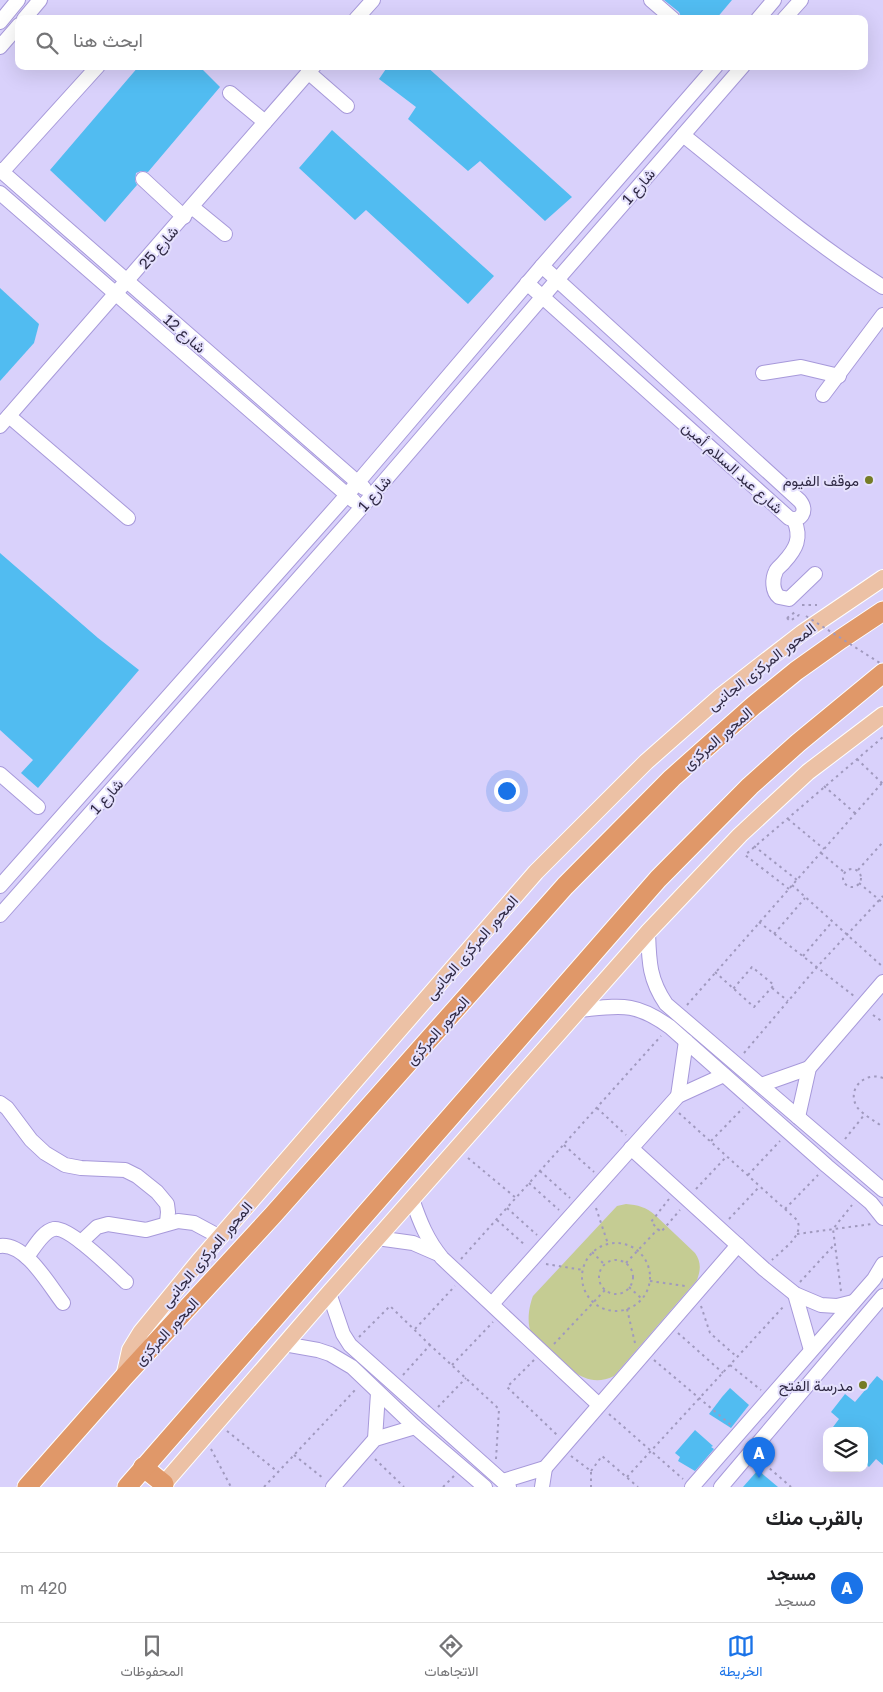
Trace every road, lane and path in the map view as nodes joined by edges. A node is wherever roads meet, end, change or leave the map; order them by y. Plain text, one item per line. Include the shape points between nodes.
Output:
1 (18, 0) edge
2 (40, 0) edge
3 (373, 0) edge
4 (651, 0) edge
5 (774, 0) edge
6 (801, 0) edge
7 (27, 15) edge
8 (360, 15) edge
9 (668, 15) edge
10 (761, 15) edge
11 (788, 15) edge
12 (0, 22) edge
13 (15, 30) edge
14 (0, 47) edge
15 (94, 70) edge
16 (310, 70) edge
17 (312, 70) edge
18 (713, 70) edge
19 (740, 70) edge
20 (230, 93) dead end
21 (347, 106) dead end
22 (265, 122) junction
23 (683, 135) junction
24 (1, 171) edge
25 (142, 179) dead end
26 (0, 193) edge
27 (188, 212) junction
28 (225, 234) dead end
29 (542, 266) junction
30 (557, 280) junction
31 (127, 282) junction
32 (527, 283) junction
33 (883, 287) edge
34 (116, 295) junction
35 (543, 296) junction
36 (883, 315) edge
37 (762, 373) dead end
38 (839, 376) junction
39 (823, 395) dead end
40 (5, 421) edge
41 (358, 482) junction
42 (347, 495) junction
43 (372, 495) junction
44 (362, 507) junction
45 (128, 518) dead end
46 (794, 520) junction
47 (816, 574) dead end
48 (883, 578) edge
49 (883, 611) edge
50 (787, 618) dead end
51 (883, 665) edge
52 (883, 673) edge
53 (883, 715) edge
54 (883, 737) edge
55 (857, 759) junction
56 (0, 774) edge
57 (883, 784) edge
58 (824, 786) junction
59 (38, 807) dead end
60 (856, 814) junction
61 (787, 818) junction
62 (883, 842) edge
63 (754, 846) junction
64 (824, 849) junction
65 (821, 853) junction
66 (857, 870) junction
67 (845, 872) junction
68 (797, 880) junction
69 (859, 883) junction
70 (792, 885) junction
71 (0, 886) edge
72 (789, 889) junction
73 (883, 896) edge
74 (805, 897) junction
75 (879, 900) junction
76 (883, 903) edge
77 (0, 915) edge
78 (833, 921) junction
79 (759, 922) junction
80 (648, 932) junction
81 (774, 934) junction
82 (848, 935) junction
83 (802, 956) junction
84 (817, 967) junction
85 (883, 967) edge
86 (715, 972) junction
87 (883, 982) edge
88 (733, 988) junction
89 (772, 988) junction
90 (788, 1000) junction
91 (864, 1004) junction
92 (578, 1010) junction
93 (678, 1014) junction
94 (670, 1027) junction
95 (686, 1041) junction
96 (735, 1063) junction
97 (809, 1068) junction
98 (724, 1075) junction
99 (883, 1078) edge
100 (761, 1085) junction
101 (751, 1099) junction
102 (674, 1100) junction
103 (0, 1103) edge
104 (597, 1108) junction
105 (865, 1114) junction
106 (798, 1117) junction
107 (883, 1127) edge
108 (788, 1132) junction
109 (710, 1141) junction
110 (564, 1145) junction
111 (633, 1146) junction
112 (457, 1149) junction
113 (836, 1150) junction
114 (727, 1156) junction
115 (826, 1166) junction
116 (540, 1172) junction
117 (748, 1176) junction
118 (603, 1180) junction
119 (529, 1184) junction
120 (760, 1186) junction
121 (883, 1190) edge
122 (591, 1193) junction
123 (861, 1195) junction
124 (684, 1196) junction
125 (516, 1198) junction
126 (412, 1199) junction
127 (579, 1206) junction
128 (507, 1208) junction
129 (785, 1210) junction
130 (568, 1218) junction
131 (496, 1220) junction
132 (879, 1221) edge
133 (167, 1223) junction
134 (658, 1229) junction
135 (720, 1229) junction
136 (833, 1229) junction
137 (797, 1234) junction
138 (220, 1237) junction
139 (377, 1238) junction
140 (81, 1242) junction
141 (546, 1243) junction
142 (608, 1244) junction
143 (835, 1244) junction
144 (738, 1245) junction
145 (0, 1246) edge
146 (638, 1250) junction
147 (592, 1252) junction
148 (27, 1257) junction
149 (442, 1258) junction
150 (533, 1258) junction
151 (626, 1263) junction
152 (604, 1264) junction
153 (883, 1264) edge
154 (764, 1269) junction
155 (583, 1270) junction
156 (458, 1272) junction
157 (650, 1281) junction
158 (126, 1282) dead end
159 (629, 1287) junction
160 (605, 1290) junction
161 (699, 1290) junction
162 (328, 1293) junction
163 (793, 1293) junction
164 (883, 1296) edge
165 (642, 1299) junction
166 (593, 1302) junction
167 (63, 1303) dead end
168 (848, 1303) junction
169 (497, 1308) junction
170 (627, 1309) junction
171 (668, 1325) junction
172 (415, 1329) junction
173 (284, 1344) junction
174 (430, 1344) junction
175 (350, 1345) junction
176 (812, 1350) junction
177 (544, 1352) junction
178 (642, 1356) junction
179 (737, 1357) junction
180 (452, 1365) junction
181 (730, 1365) junction
182 (723, 1372) junction
183 (124, 1377) junction
184 (466, 1378) junction
185 (365, 1380) junction
186 (394, 1385) junction
187 (378, 1393) junction
188 (699, 1398) junction
189 (770, 1398) junction
190 (599, 1405) junction
191 (429, 1416) junction
192 (217, 1423) junction
193 (416, 1427) junction
194 (740, 1432) junction
195 (205, 1436) junction
196 (370, 1444) junction
197 (564, 1446) junction
198 (651, 1451) junction
199 (750, 1452) junction
200 (294, 1455) junction
201 (143, 1467) junction
202 (545, 1468) junction
203 (591, 1470) junction
204 (278, 1472) junction
205 (627, 1477) junction
206 (502, 1481) edge
207 (162, 1486) edge
208 (27, 1487) edge
209 (127, 1487) edge
210 (231, 1487) edge
211 (264, 1487) edge
212 (333, 1487) edge
213 (404, 1487) edge
214 (486, 1487) edge
215 (542, 1487) edge
216 (591, 1487) edge
217 (638, 1487) edge
218 (692, 1487) edge
219 (720, 1487) edge
220 (791, 1487) edge

1 - 12 street
2 - 7 street
3 - 8 street
4 - 9 street
5 - 10 street
6 - 11 street
13 - 14 street
15 - 24 street
16 - 22 street, شارع 25
17 - 21 street
18 - 29 street, شارع 1
19 - 23 street, شارع 1
20 - 22 street
22 - 27 street, شارع 25
23 - 30 street, شارع 1
23 - 33 street via 791,222
24 - 31 street, شارع 12
25 - 27 street
26 - 34 street, شارع 12
27 - 28 street
27 - 31 street, شارع 25
29 - 30 street, شارع عبد السلام أمين
29 - 32 street, شارع 1
30 - 35 street, شارع 1
30 - 46 street, شارع عبد السلام أمين via 800,501 804,510
31 - 34 street, شارع 25
31 - 41 street, شارع 12
32 - 35 street, شارع عبد السلام أمين
32 - 41 street, شارع 1
34 - 40 street, شارع 25
34 - 42 street, شارع 12
35 - 43 street, شارع 1
35 - 46 street, شارع عبد السلام أمين via 788,518
36 - 38 street
37 - 38 street via 801,367
38 - 39 street
40 - 45 street
41 - 42 street, شارع 1
41 - 43 street, شارع 12
42 - 44 street, شارع 12
42 - 71 street, شارع 1
43 - 44 street, شارع 1
44 - 77 street, شارع 1
46 - 47 street via 798,527 798,542 776,571 774,592 782,599 789,599
48 - 138 main road, المحور المركزى الجانبى via 802,633 722,695 609,798 536,872
49 - 183 highway, المحور المركزى via 796,671 672,778 565,886 274,1215
50 - 51 path, bridge via 790,621 799,614 806,616
52 - 201 highway via 750,786 658,879
53 - 80 main road via 808,772 740,835
54 - 55 path
55 - 57 path
55 - 58 path
56 - 59 street
57 - 60 path
58 - 60 path
58 - 61 path
60 - 64 path
61 - 63 path
61 - 64 path
62 - 66 path
63 - 68 path
63 - 72 path via 745,855
64 - 65 path
65 - 67 path
65 - 68 path
66 - 67 path
66 - 69 path via 861,876
67 - 69 path via 842,879 846,885 853,887
68 - 70 path
69 - 75 path
70 - 72 path
70 - 74 path
72 - 79 path
73 - 75 path
74 - 78 path
74 - 81 path
75 - 76 path
75 - 82 path
78 - 82 path
78 - 83 path
79 - 81 path
79 - 86 path
80 - 92 main road
80 - 93 street via 652,977 657,991
81 - 83 path
82 - 84 path
82 - 85 path
83 - 84 path
84 - 90 path
84 - 91 path
86 - 88 path
86 - 93 path
87 - 91 street
88 - 89 path via 754,1007
88 - 89 path via 752,966 774,986
89 - 90 path
90 - 96 path
91 - 97 street
92 - 94 street via 613,1006 635,1008
92 - 112 main road
93 - 96 street
94 - 95 street
94 - 104 path
95 - 98 street
95 - 102 street
96 - 100 street
97 - 100 street
97 - 106 street
98 - 101 street
98 - 102 street
99 - 105 path via 872,1076 858,1084 854,1100
100 - 106 street
101 - 108 street
101 - 109 path
102 - 109 path
102 - 111 street
103 - 133 street via 31,1140 66,1166 125,1170 137,1176 167,1204
104 - 110 path
104 - 111 path
105 - 107 path
105 - 113 path
106 - 113 street
108 - 115 street
108 - 117 path
109 - 114 path
110 - 116 path
110 - 118 path
111 - 118 street
111 - 124 street
112 - 125 path
112 - 126 main road
113 - 121 street
114 - 117 path
114 - 124 path
115 - 123 street
115 - 129 path
116 - 119 path
116 - 127 path
117 - 120 path
118 - 122 street
119 - 125 path
119 - 130 path
120 - 129 path
120 - 135 path
122 - 127 street
122 - 142 path
123 - 132 street via 871,1203
123 - 136 path
124 - 134 path via 661,1232
124 - 134 path via 651,1222
124 - 135 street
125 - 128 path
126 - 139 main road
126 - 149 street via 424,1233
127 - 130 street
128 - 131 path
128 - 141 path
129 - 137 path via 797,1220
130 - 141 street
131 - 150 path
131 - 156 path
132 - 136 path
133 - 138 street via 194,1223
133 - 140 street via 146,1230 108,1224 97,1227
134 - 146 path
135 - 144 street
136 - 137 path
136 - 143 path
137 - 154 path
138 - 183 main road, المحور المركزى الجانبى via 134,1340
139 - 149 street via 414,1243
139 - 162 main road
140 - 148 street via 63,1230 54,1229 46,1233
140 - 158 street
141 - 150 street
142 - 146 path via 624,1243
142 - 147 path
143 - 163 path
143 - 168 path
144 - 154 street
144 - 161 street
145 - 148 street via 14,1248
146 - 151 path
146 - 157 path via 648,1264
147 - 152 path
147 - 155 path
148 - 167 street
149 - 156 street
150 - 155 path
150 - 169 street
151 - 152 path via 613,1260
151 - 159 path via 633,1277
152 - 160 path via 599,1277
153 - 168 street via 874,1279
154 - 163 street
155 - 166 path via 584,1287
156 - 169 street
156 - 172 path
157 - 161 path
157 - 165 path
159 - 160 path via 620,1293
159 - 165 path
160 - 166 path
161 - 171 street
161 - 179 path via 710,1333
162 - 173 main road
162 - 175 street
163 - 168 street via 821,1305
163 - 176 street
163 - 179 path
164 - 199 street
165 - 170 path
166 - 170 path via 609,1310
166 - 177 path
168 - 176 street
169 - 177 street
169 - 180 path
170 - 178 path
171 - 178 street
171 - 182 path
172 - 174 path
172 - 175 path via 390,1306
173 - 185 street via 330,1354 352,1367
173 - 192 main road
174 - 180 path
174 - 186 path
175 - 186 street
176 - 189 street
177 - 190 street
177 - 197 path via 507,1386
178 - 188 path
178 - 190 street
179 - 181 path
180 - 184 path
181 - 182 path
181 - 189 path
182 - 188 path
183 - 208 highway, المحور المركزى
184 - 191 path
184 - 206 path via 499,1409
185 - 187 street
185 - 200 path
186 - 191 street
187 - 193 street
187 - 196 street
188 - 194 path
188 - 198 path
189 - 194 street
190 - 197 street
190 - 198 path
191 - 206 street
192 - 195 main road
192 - 204 path
193 - 196 street
193 - 214 street
194 - 218 street
195 - 207 main road
195 - 210 path
196 - 212 street
196 - 213 path
197 - 202 street
197 - 203 path
198 - 205 path
198 - 218 path
199 - 219 street
199 - 220 path
200 - 204 path
200 - 212 path
201 - 207 highway
201 - 209 highway
202 - 206 street
202 - 215 street
203 - 205 path via 602,1456
203 - 216 path
204 - 211 path
205 - 217 path

